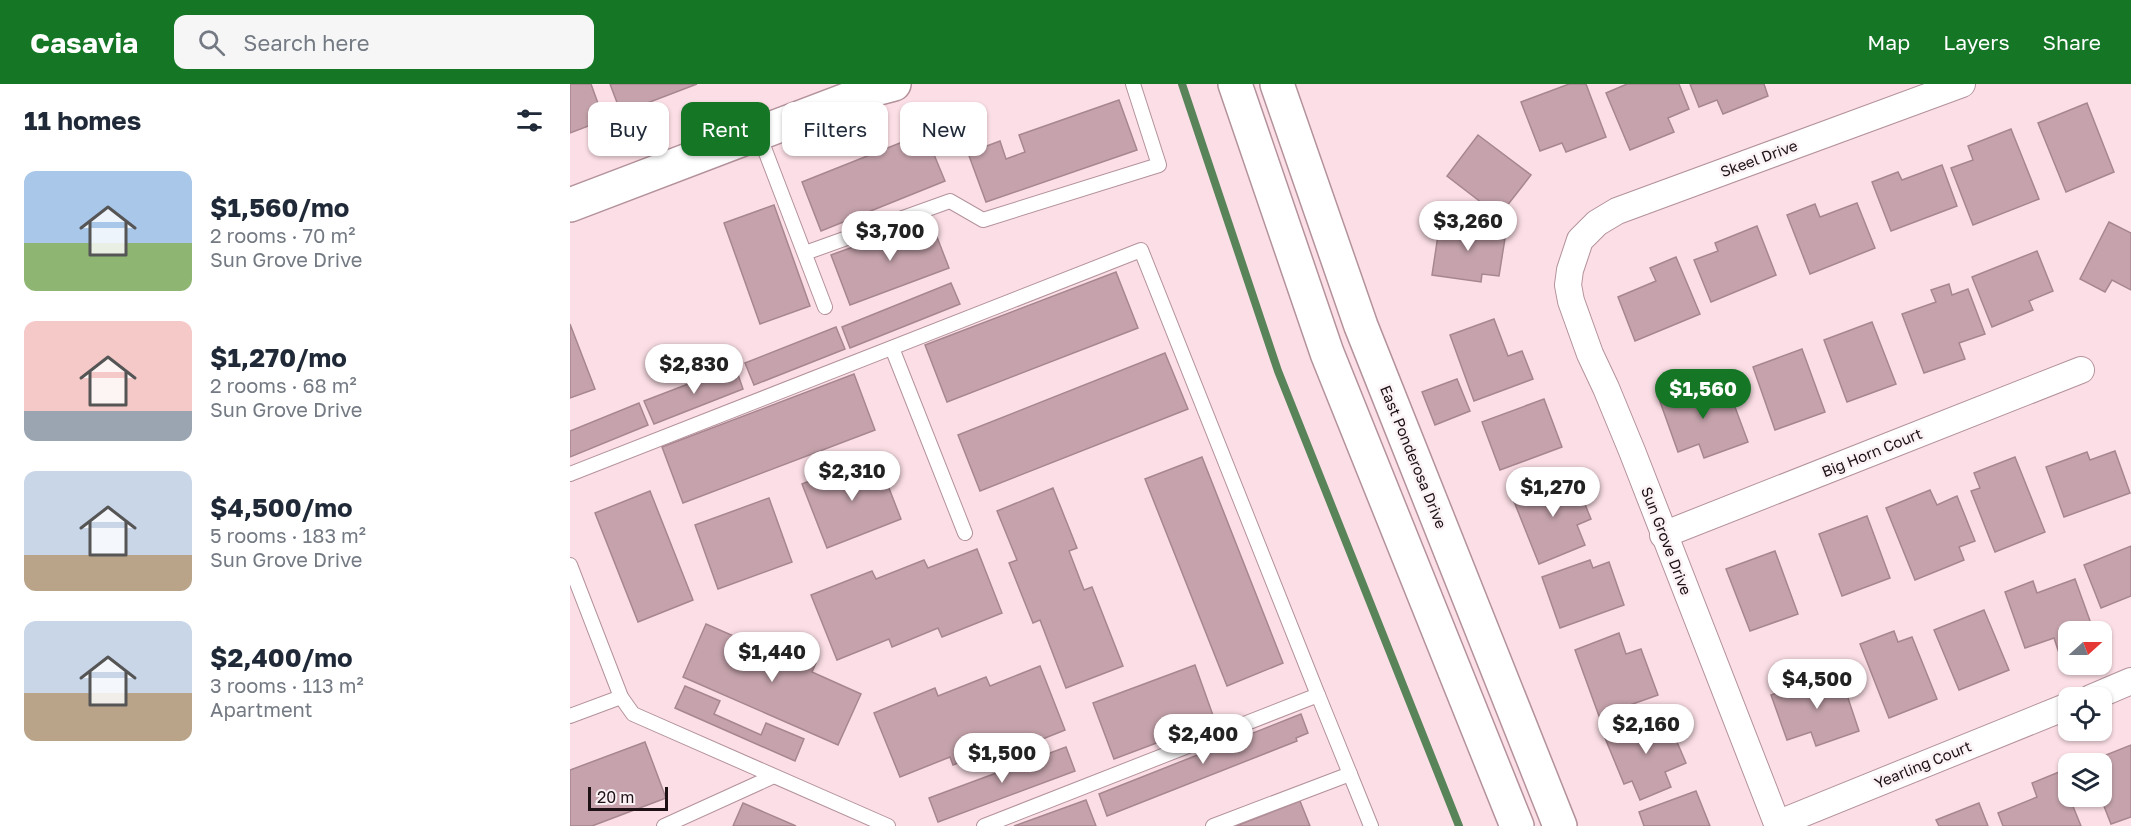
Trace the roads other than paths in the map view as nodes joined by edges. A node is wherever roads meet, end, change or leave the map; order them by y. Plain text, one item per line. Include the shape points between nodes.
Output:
1 (894, 84) edge
2 (1133, 84) edge
3 (1236, 84) edge
4 (1277, 84) edge
5 (1962, 84) edge
6 (770, 127) edge
7 (697, 156) edge
8 (767, 156) edge
9 (570, 206) edge
10 (805, 253) junction
11 (1574, 255) joint
12 (825, 307) dead end
13 (892, 348) junction
14 (2081, 370) dead end
15 (570, 474) edge
16 (965, 533) dead end
17 (1664, 536) junction
18 (570, 565) edge
19 (2131, 681) edge
20 (2112, 689) edge
21 (1318, 695) junction
22 (621, 697) junction
23 (2058, 710) edge
24 (570, 716) edge
25 (1350, 774) junction
26 (772, 777) junction
27 (1778, 825) edge
28 (664, 826) edge
29 (888, 826) edge
30 (984, 826) edge
31 (1213, 826) edge
32 (1371, 826) edge
33 (1517, 826) edge
34 (1560, 826) edge

1 - 6 main road
2 - 10 lane via 1160,165 983,220 950,201
3 - 33 main road via 1327,353
4 - 34 main road, East Ponderosa Drive via 1361,327
5 - 11 street, Skeel Drive via 1617,211 1587,230
7 - 9 main road
8 - 10 lane
10 - 12 lane
11 - 17 street, Sun Grove Drive via 1568,285 1571,301
13 - 15 lane
13 - 16 lane
13 - 21 lane via 1141,250
14 - 17 street, Big Horn Court
17 - 27 street, Sun Grove Drive
18 - 22 lane
19 - 20 street
21 - 25 lane
21 - 30 lane
22 - 24 lane
22 - 26 lane via 633,714
23 - 27 street, Yearling Court
25 - 31 lane
25 - 32 lane
26 - 28 lane
26 - 29 lane

